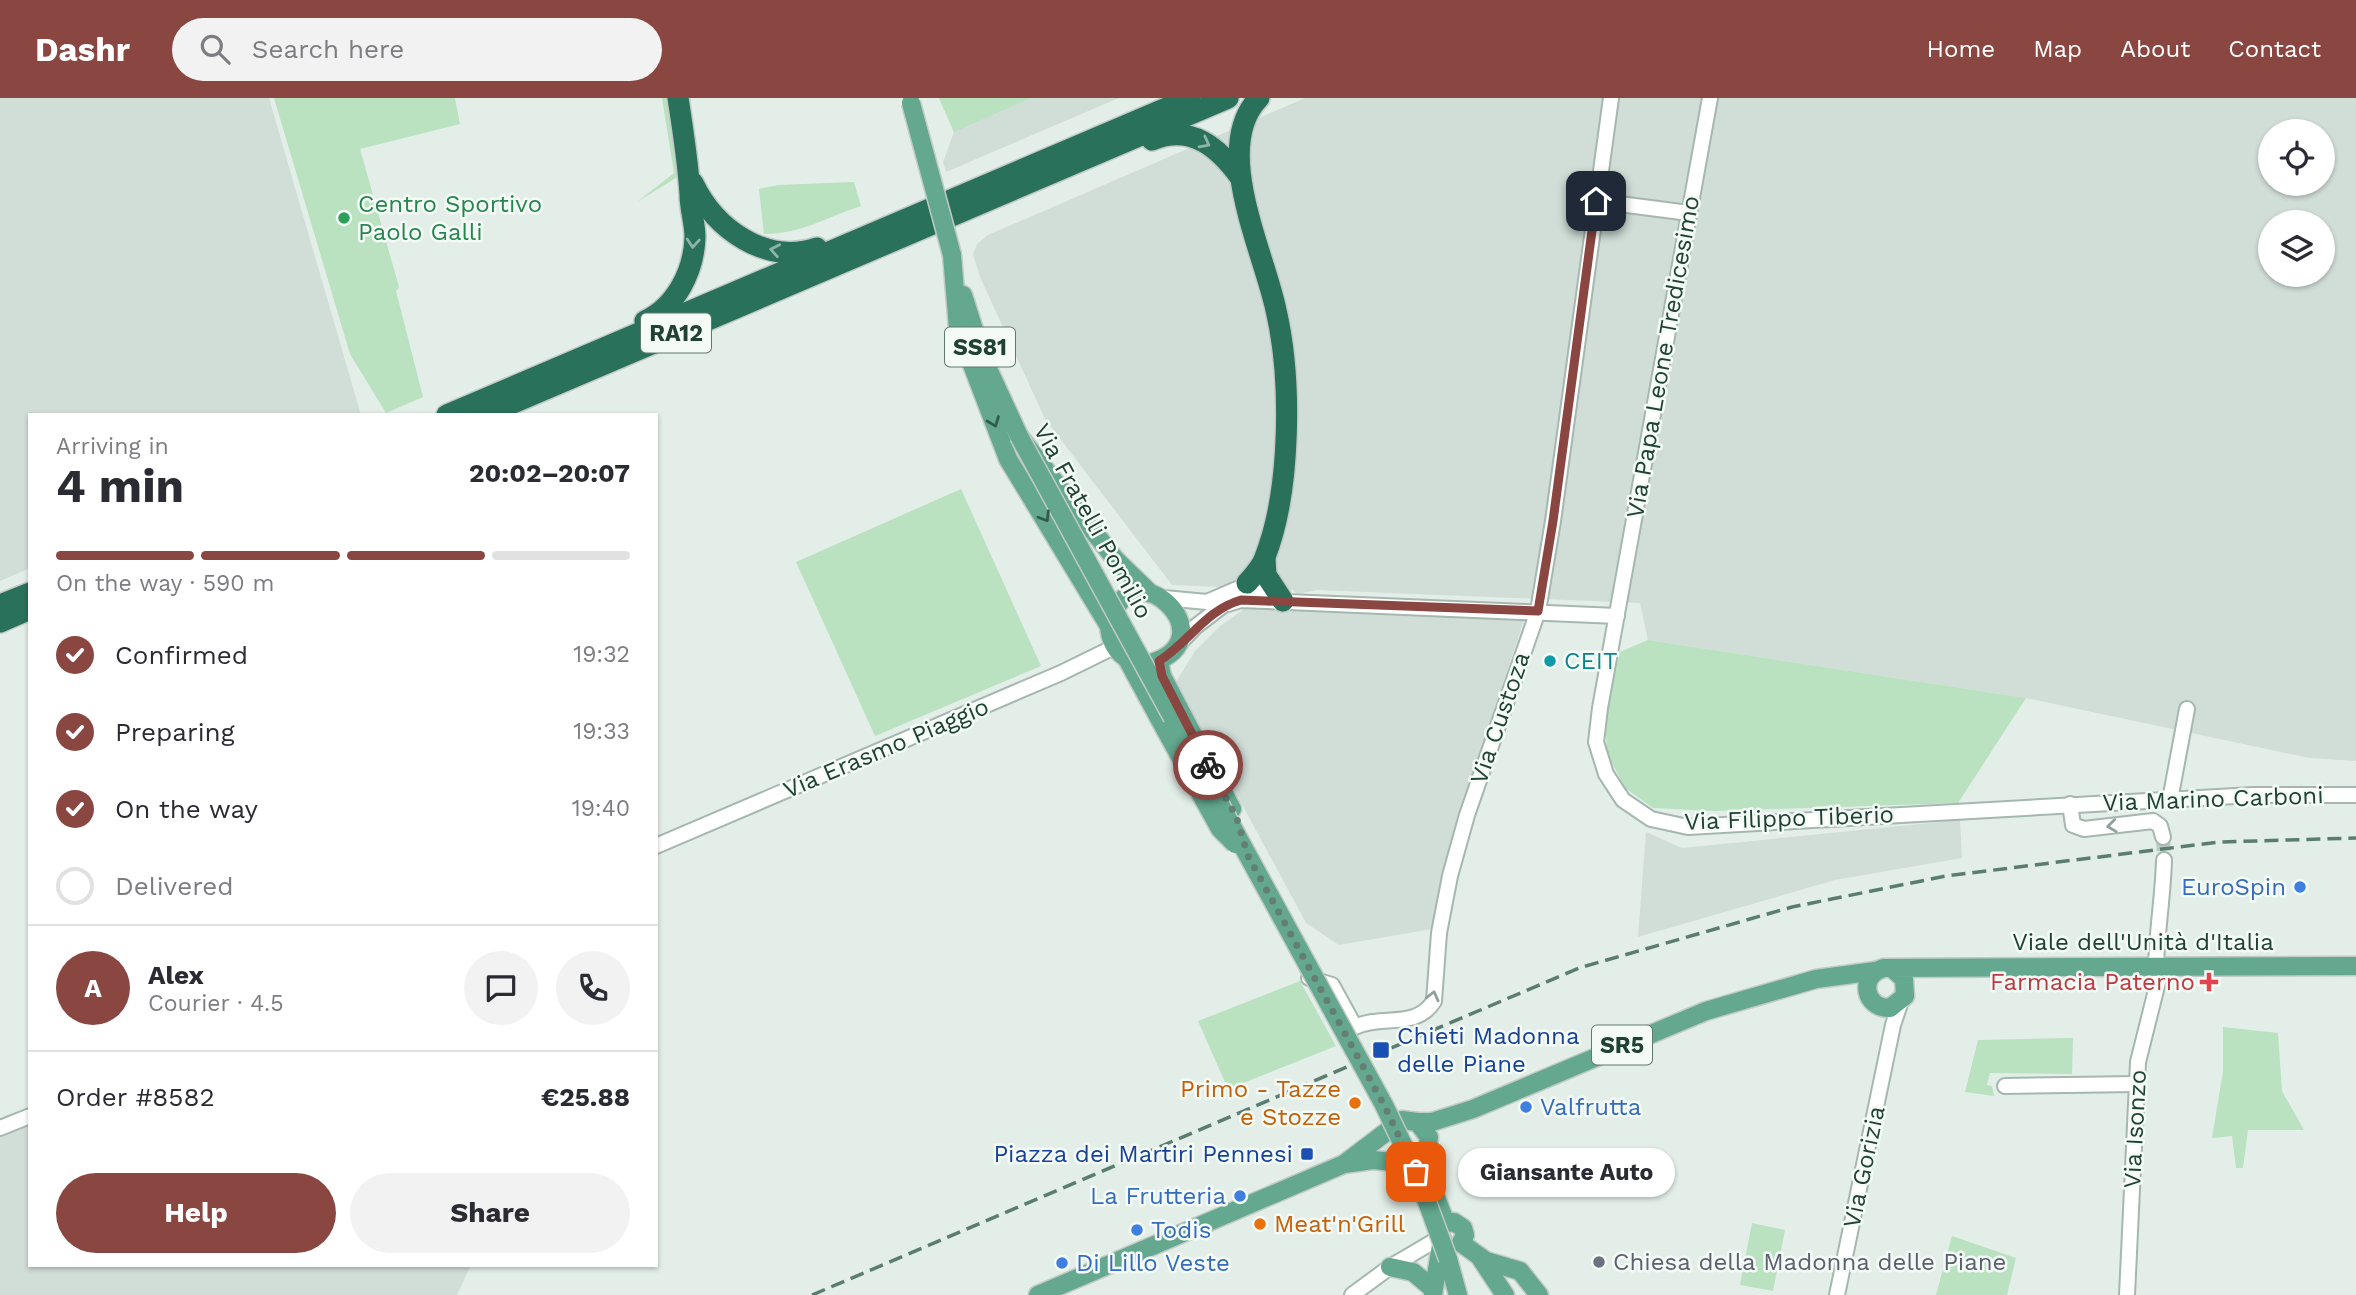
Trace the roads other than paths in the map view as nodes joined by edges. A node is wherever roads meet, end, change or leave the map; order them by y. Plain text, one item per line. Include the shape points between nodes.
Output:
1 (678, 98) edge
2 (1190, 98) edge
3 (1228, 98) edge
4 (1259, 98) edge
5 (1611, 98) edge
6 (1710, 98) edge
7 (910, 100) edge
8 (1116, 145) junction
9 (689, 175) junction
10 (1240, 177) junction
11 (1596, 201) junction
12 (1689, 213) junction
13 (860, 239) junction
14 (952, 255) junction
15 (575, 360) junction
16 (452, 413) edge
17 (490, 413) edge
18 (1019, 436) junction
19 (1265, 559) junction
20 (1247, 583) junction
21 (28, 594) edge
22 (1157, 595) junction
23 (1283, 601) junction
24 (1228, 604) junction
25 (0, 605) edge
26 (28, 610) edge
27 (1538, 611) junction
28 (1617, 616) junction
29 (0, 622) edge
30 (1109, 626) junction
31 (1125, 656) junction
32 (1166, 656) junction
33 (2187, 709) dead end
34 (2356, 795) edge
35 (2170, 800) junction
36 (2070, 804) junction
37 (2163, 837) dead end
38 (658, 845) edge
39 (1248, 856) junction
40 (2164, 860) tunnel mouth
41 (2159, 966) junction
42 (2356, 966) edge
43 (1884, 970) junction
44 (1931, 970) junction
45 (1786, 988) junction
46 (1904, 996) junction
47 (1873, 1001) junction
48 (1891, 1039) junction
49 (2136, 1084) junction
50 (2004, 1086) dead end
51 (1473, 1109) junction
52 (28, 1117) edge
53 (1417, 1122) junction
54 (0, 1128) edge
55 (1386, 1133) junction
56 (1423, 1159) junction
57 (1392, 1160) junction
58 (1344, 1164) junction
59 (1443, 1233) junction
60 (1478, 1257) junction
61 (1448, 1259) junction
62 (1390, 1267) junction
63 (1513, 1269) junction
64 (1502, 1289) edge
65 (1528, 1291) edge
66 (1437, 1293) edge
67 (1038, 1295) edge
68 (1352, 1295) edge
69 (1458, 1295) edge
70 (1838, 1295) edge
71 (2127, 1295) edge

1 - 9 highway
2 - 13 highway, RA12
3 - 8 highway, RA12
4 - 10 highway via 1241,128
5 - 11 street, Via Custoza
6 - 12 street, Via Papa Leone Tredicesimo
7 - 14 main road, Via Fratelli Pomilio / SS81, bridge
8 -> 10 highway via 1139,146 1172,135 1196,137 1217,149
8 - 17 highway, RA12
13 -> 9 highway via 801,252 757,245 714,217
9 -> 15 highway via 695,238 689,270 677,293 655,316 586,347
10 - 19 highway via 1277,311 1286,377 1282,482
11 - 12 street
11 - 27 street, Via Custoza
12 - 28 street, Via Papa Leone Tredicesimo
13 - 15 highway, RA12
14 - 18 main road, Via Fratelli Pomilio / SS81 via 984,358
14 -> 30 main road via 958,328 1008,459
15 - 16 highway, RA12
18 - 22 main road, bridge via 1115,559
18 - 39 main road, Via Fratelli Pomilio / SS81, bridge
19 - 20 highway
19 - 23 highway via 1266,575
20 - 22 street via 1207,602
20 - 23 street
20 - 24 street
21 - 25 highway
22 - 30 main road via 1139,593 1118,604
22 - 32 main road via 1173,606 1181,628
23 - 24 street
23 - 27 street
24 - 32 street via 1195,627
26 - 29 highway
27 - 28 street
31 -> 27 street, Via Custoza via 1305,977 1332,985 1355,1027 1375,1020 1407,1021 1434,1001 1439,933 1450,876
28 - 36 street, Via Filippo Tiberio via 1596,742 1606,774 1623,800 1651,819 1688,827
30 - 31 main road
31 - 32 main road
31 - 38 street, Via Erasmo Piaggio via 1061,673
31 - 39 main road, bridge via 1220,830
32 - 39 main road, bridge via 1162,676 1236,816
33 - 35 street
34 - 35 street, Via Marino Carboni
35 - 36 street, Via Marino Carboni
37 -> 36 street via 2153,821 2084,829 2073,825
39 - 61 main road, Via Fratelli Pomilio / SS81, bridge via 1387,1112 1416,1172
40 - 41 street, Via Isonzo via 2163,900 2156,929
41 - 42 main road, Viale dell'Unità d'Italia / SR5
41 - 44 main road, Viale dell'Unità d'Italia / SR5
41 - 49 street, Via Isonzo
43 - 44 main road, Viale dell'Unità d'Italia / SR5
43 - 45 main road, Viale dell'Unità d'Italia / SR5
43 - 46 main road via 1902,975
43 - 47 main road via 1868,979
44 - 46 main road via 1922,973
45 - 47 main road, Viale dell'Unità d'Italia / SR5 via 1836,982 1852,986
45 - 51 main road, Viale dell'Unità d'Italia / SR5 via 1706,1011
46 - 47 main road via 1890,1008
46 - 48 street, Via Gorizia
47 - 48 street
48 - 70 street, Via Gorizia
49 - 50 street
49 - 71 street, Via Isonzo
51 - 53 main road, Viale dell'Unità d'Italia / SR5
51 - 56 main road, Viale dell'Unità d'Italia / SR5 via 1441,1132
52 - 54 street
53 - 55 main road, SR5 via 1396,1122
53 - 56 main road via 1427,1131
55 - 57 main road via 1385,1148
55 - 58 main road, SR5
56 - 57 main road, SR5 via 1403,1165
56 - 59 main road
57 - 58 main road, SR5
58 - 67 main road, SR5
59 - 60 main road via 1450,1246 1461,1243
59 - 62 street
59 - 66 main road
60 - 63 main road
60 - 64 main road
61 - 66 main road
61 - 69 main road, SS81
62 - 66 main road via 1413,1272
62 - 68 street
63 - 64 main road via 1504,1271
63 - 65 main road via 1522,1273

